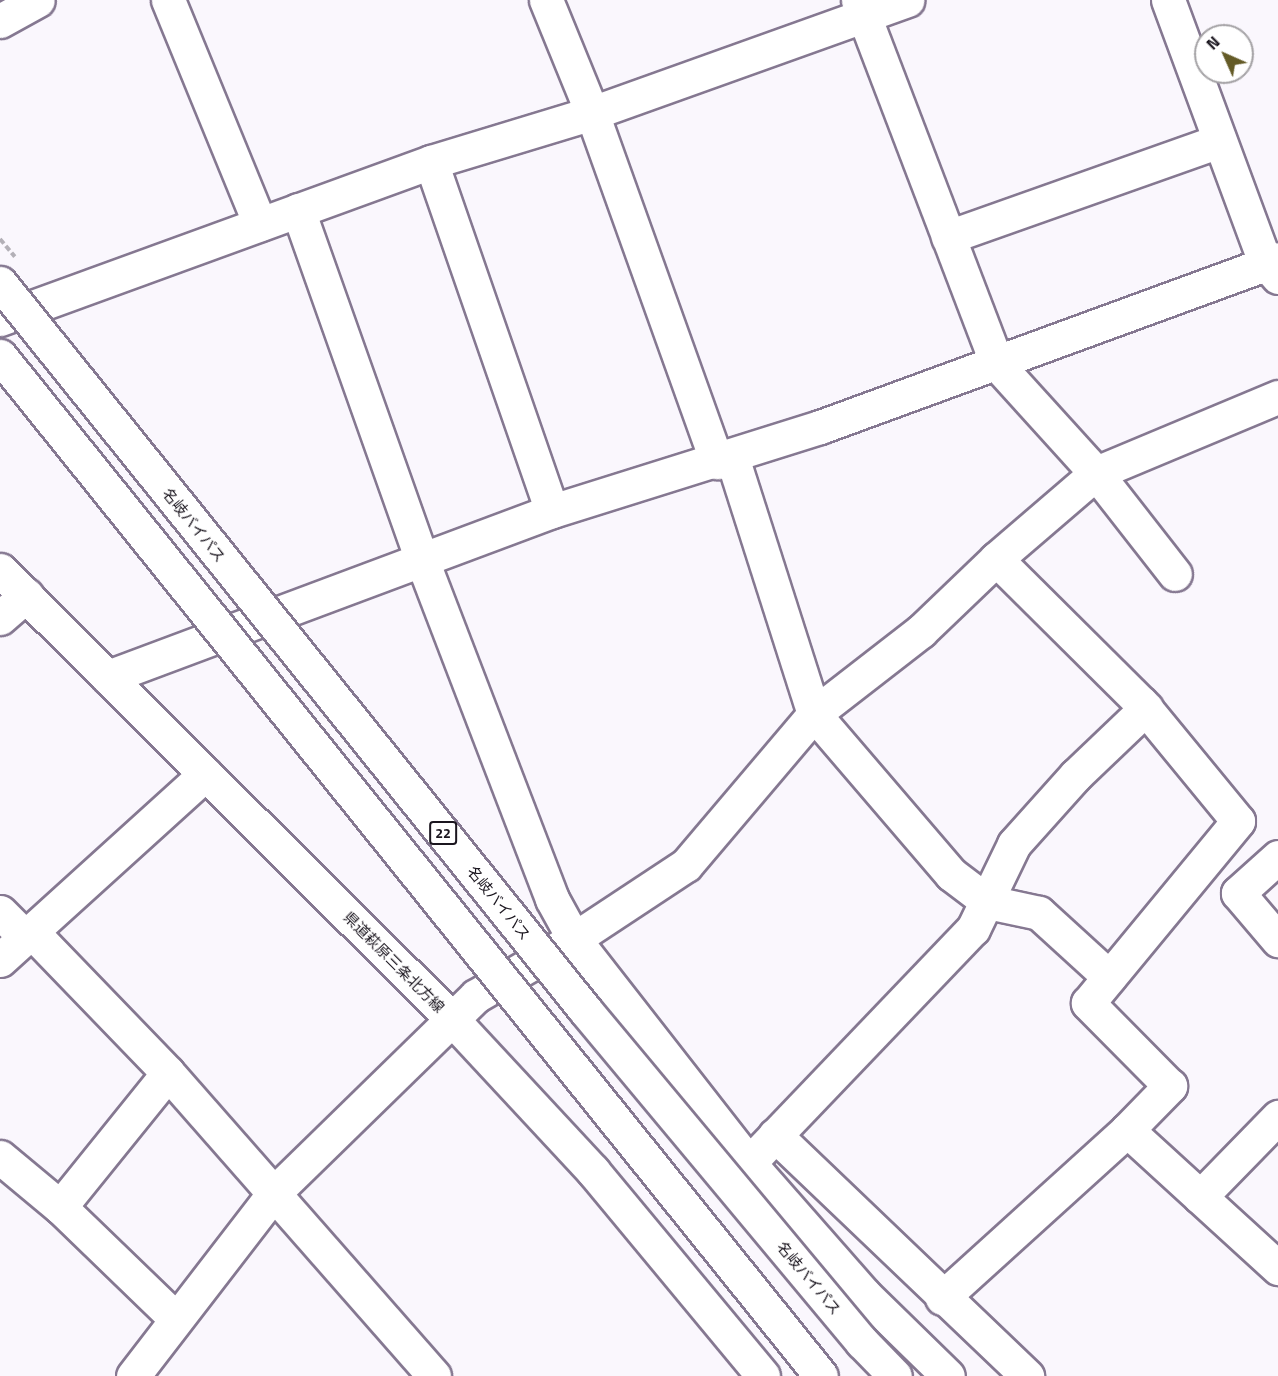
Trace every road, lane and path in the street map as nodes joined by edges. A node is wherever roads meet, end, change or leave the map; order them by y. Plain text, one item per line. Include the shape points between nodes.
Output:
1 (38, 0) edge
2 (168, 0) edge
3 (546, 0) edge
4 (907, 0) edge
5 (1168, 0) edge
6 (861, 8) edge
7 (0, 21) edge
8 (591, 113) junction
9 (1219, 141) junction
10 (431, 162) junction
11 (298, 210) junction
12 (260, 224) junction
13 (948, 237) junction
14 (1274, 266) edge
15 (0, 283) edge
16 (0, 319) edge
17 (0, 356) edge
18 (997, 364) junction
19 (1278, 397) edge
20 (724, 460) junction
21 (1096, 472) junction
22 (552, 511) junction
23 (996, 559) junction
24 (422, 560) junction
25 (0, 570) edge
26 (1175, 574) dead end
27 (26, 596) junction
28 (0, 618) edge
29 (108, 677) junction
30 (1146, 708) junction
31 (814, 714) junction
32 (205, 774) junction
33 (1208, 857) junction
34 (1278, 857) edge
35 (1238, 893) junction
36 (988, 902) junction
37 (0, 912) edge
38 (28, 934) junction
39 (574, 939) junction
40 (1278, 940) edge
41 (0, 960) edge
42 (1109, 977) junction
43 (451, 1018) junction
44 (168, 1073) junction
45 (1278, 1117) edge
46 (1127, 1130) junction
47 (775, 1135) junction
48 (0, 1157) edge
49 (749, 1163) junction
50 (274, 1193) junction
51 (1200, 1197) junction
52 (60, 1206) junction
53 (1278, 1268) edge
54 (942, 1298) junction
55 (176, 1319) junction
56 (133, 1376) edge
57 (434, 1376) edge
58 (763, 1376) edge
59 (822, 1376) edge
60 (895, 1376) edge
61 (948, 1376) edge
62 (1027, 1376) edge

1 - 7 main road
2 - 12 main road
3 - 8 main road
4 - 6 main road
5 - 9 main road
6 - 8 main road
6 - 13 main road
8 - 10 main road
8 - 20 main road
9 - 13 main road
9 - 14 main road
10 - 11 main road
10 - 22 main road
11 - 12 main road
11 - 24 main road
12 - 16 main road
13 - 18 main road
14 - 18 main road
15 - 60 main road, 名岐バイパス / 22, bridge via 586,1011 862,1342
17 - 59 main road, bridge
18 - 20 main road
18 - 21 main road
19 - 21 main road
20 - 22 main road
20 - 31 main road
21 - 23 main road
21 - 26 main road
22 - 24 main road
23 - 30 main road
23 - 31 main road via 921,631
24 - 29 main road
24 - 39 main road via 552,899
25 - 27 main road, 県道萩原三条北方線
27 - 28 main road
27 - 29 main road, 県道萩原三条北方線
29 - 32 main road, 県道萩原三条北方線
30 - 33 main road via 1238,820
30 - 36 main road via 1076,775 1014,844
31 - 36 main road via 951,874
31 - 39 main road via 686,865
32 - 38 main road
32 - 43 main road, 県道萩原三条北方線
33 - 35 main road
33 - 42 main road
34 - 35 main road
35 - 40 main road
36 - 42 main road via 1039,913
36 - 47 main road via 973,929
37 - 38 main road
38 - 41 main road
38 - 44 main road
39 - 43 main road via 476,996
39 - 49 main road
42 - 46 main road via 1088,1003 1170,1086
43 - 50 main road
43 - 58 main road, 県道萩原三条北方線 via 593,1171
44 - 50 main road
44 - 52 main road
45 - 51 main road
46 - 51 main road
46 - 54 main road
47 - 49 main road
47 - 54 main road
48 - 52 main road
49 - 61 main road via 864,1294
50 - 55 main road
50 - 57 main road
51 - 53 main road
52 - 55 main road
54 - 62 main road
55 - 56 main road

